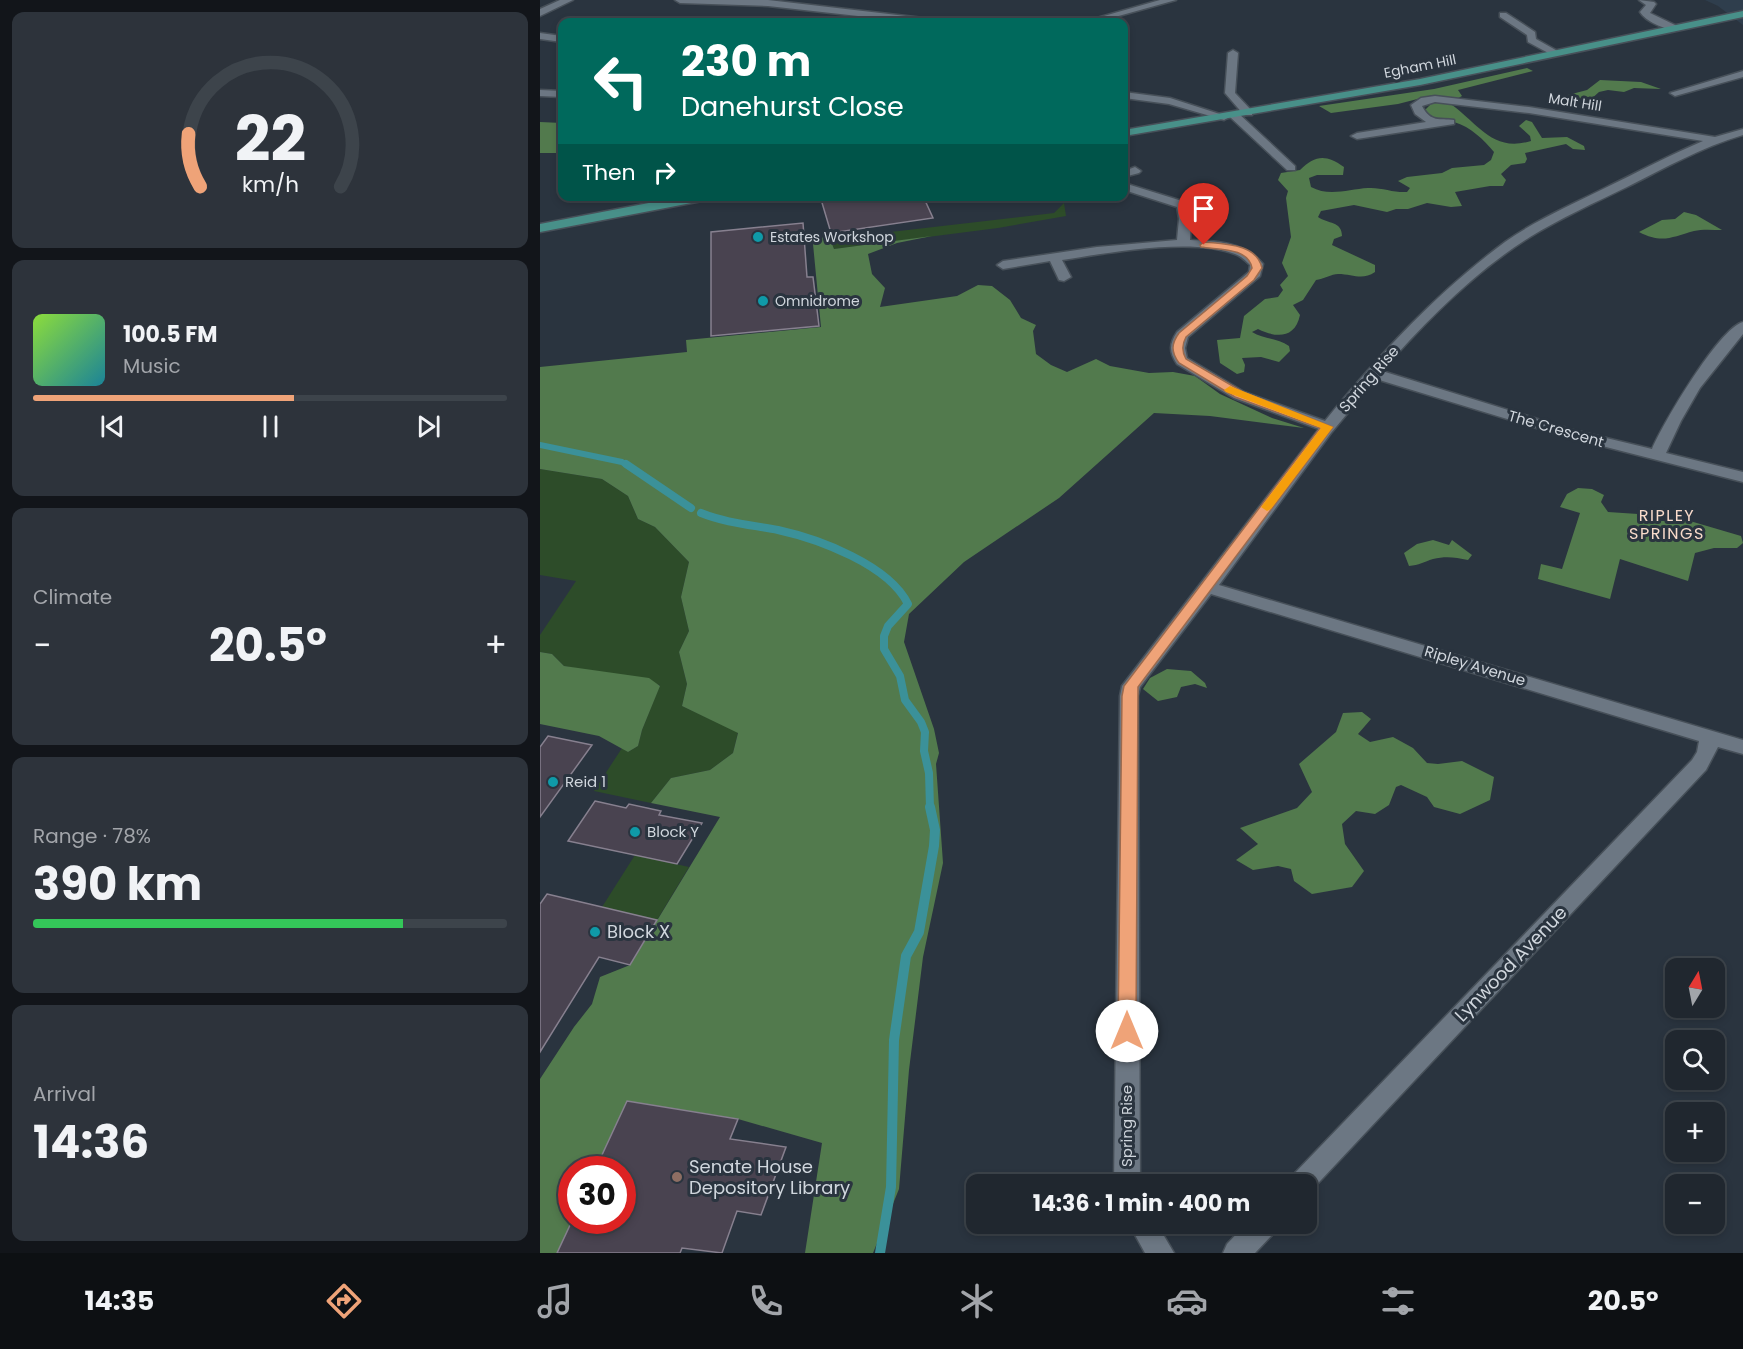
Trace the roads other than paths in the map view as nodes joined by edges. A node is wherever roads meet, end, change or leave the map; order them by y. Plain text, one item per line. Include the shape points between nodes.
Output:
1 (568, 0) edge
2 (680, 0) edge
3 (1172, 0) edge
4 (1644, 0) edge
5 (770, 2) edge
6 (1743, 7) edge
7 (540, 13) edge
8 (1743, 14) edge
9 (1503, 15) dead end
10 (900, 18) edge
11 (1104, 18) edge
12 (1662, 23) junction
13 (1674, 28) junction
14 (540, 36) edge
15 (558, 38) edge
16 (1609, 40) junction
17 (1233, 53) dead end
18 (1556, 53) junction
19 (1743, 74) edge
20 (1731, 78) junction
21 (1743, 84) edge
22 (540, 93) edge
23 (1675, 93) dead end
24 (558, 94) edge
25 (1128, 96) edge
26 (1146, 99) junction
27 (1248, 112) junction
28 (1229, 116) junction
29 (1194, 122) junction
30 (1450, 122) dead end
31 (1435, 124) junction
32 (1128, 132) edge
33 (1743, 132) edge
34 (1357, 136) dead end
35 (1713, 140) junction
36 (1291, 168) dead end
37 (1128, 188) edge
38 (1205, 199) dead end
39 (681, 201) edge
40 (1182, 205) junction
41 (540, 228) edge
42 (1183, 244) junction
43 (1055, 258) junction
44 (1003, 265) dead end
45 (1064, 277) dead end
46 (1743, 326) edge
47 (1372, 373) junction
48 (1328, 427) junction
49 (1657, 457) junction
50 (1743, 477) edge
51 (1207, 587) junction
52 (1710, 737) junction
53 (1743, 747) edge
54 (1127, 1174) edge
55 (1311, 1174) edge
56 (1149, 1234) edge
57 (1254, 1234) edge
58 (1161, 1253) edge
59 (1236, 1253) edge

1 - 7 street
2 - 5 street
3 - 11 street
4 - 12 street via 1651,4 1646,15
5 - 10 street
6 - 12 main road, Egham Hill
8 - 13 main road, Egham Hill
9 - 18 street via 1532,34 1531,40
12 - 13 street
12 - 16 main road, Egham Hill
13 - 16 main road, Egham Hill
14 - 15 street
16 - 18 main road, Egham Hill
17 - 27 street via 1230,93
18 - 27 main road, Egham Hill
19 - 20 street
20 - 21 street
20 - 23 street
22 - 24 street
25 - 26 street
26 - 28 street
26 - 29 street via 1173,106
27 - 28 main road, Egham Hill
28 - 29 main road, Egham Hill
28 - 36 street
29 - 32 main road, Egham Hill
30 - 31 street
31 - 34 street
31 - 35 street, Malt Hill via 1416,105 1430,99 1539,111
33 - 35 street, Spring Rise
35 - 47 street, Spring Rise via 1573,208 1512,243 1455,288
37 - 40 street
38 - 40 street
39 - 41 main road
40 - 42 street
42 - 43 street via 1144,245
42 - 48 street via 1239,250 1254,258 1257,268 1251,278 1182,335 1177,350 1182,361 1239,394
43 - 44 street
43 - 45 street
46 - 49 street via 1679,410
47 - 48 street, Spring Rise
47 - 49 street, The Crescent
48 - 51 street, Spring Rise
49 - 50 street, The Crescent
51 - 52 street, Ripley Avenue
51 - 54 street, Spring Rise via 1141,672 1129,696
52 - 53 street, Ripley Avenue
52 - 55 street, Lynwood Avenue via 1707,753 1699,765
56 - 58 street
57 - 59 street

